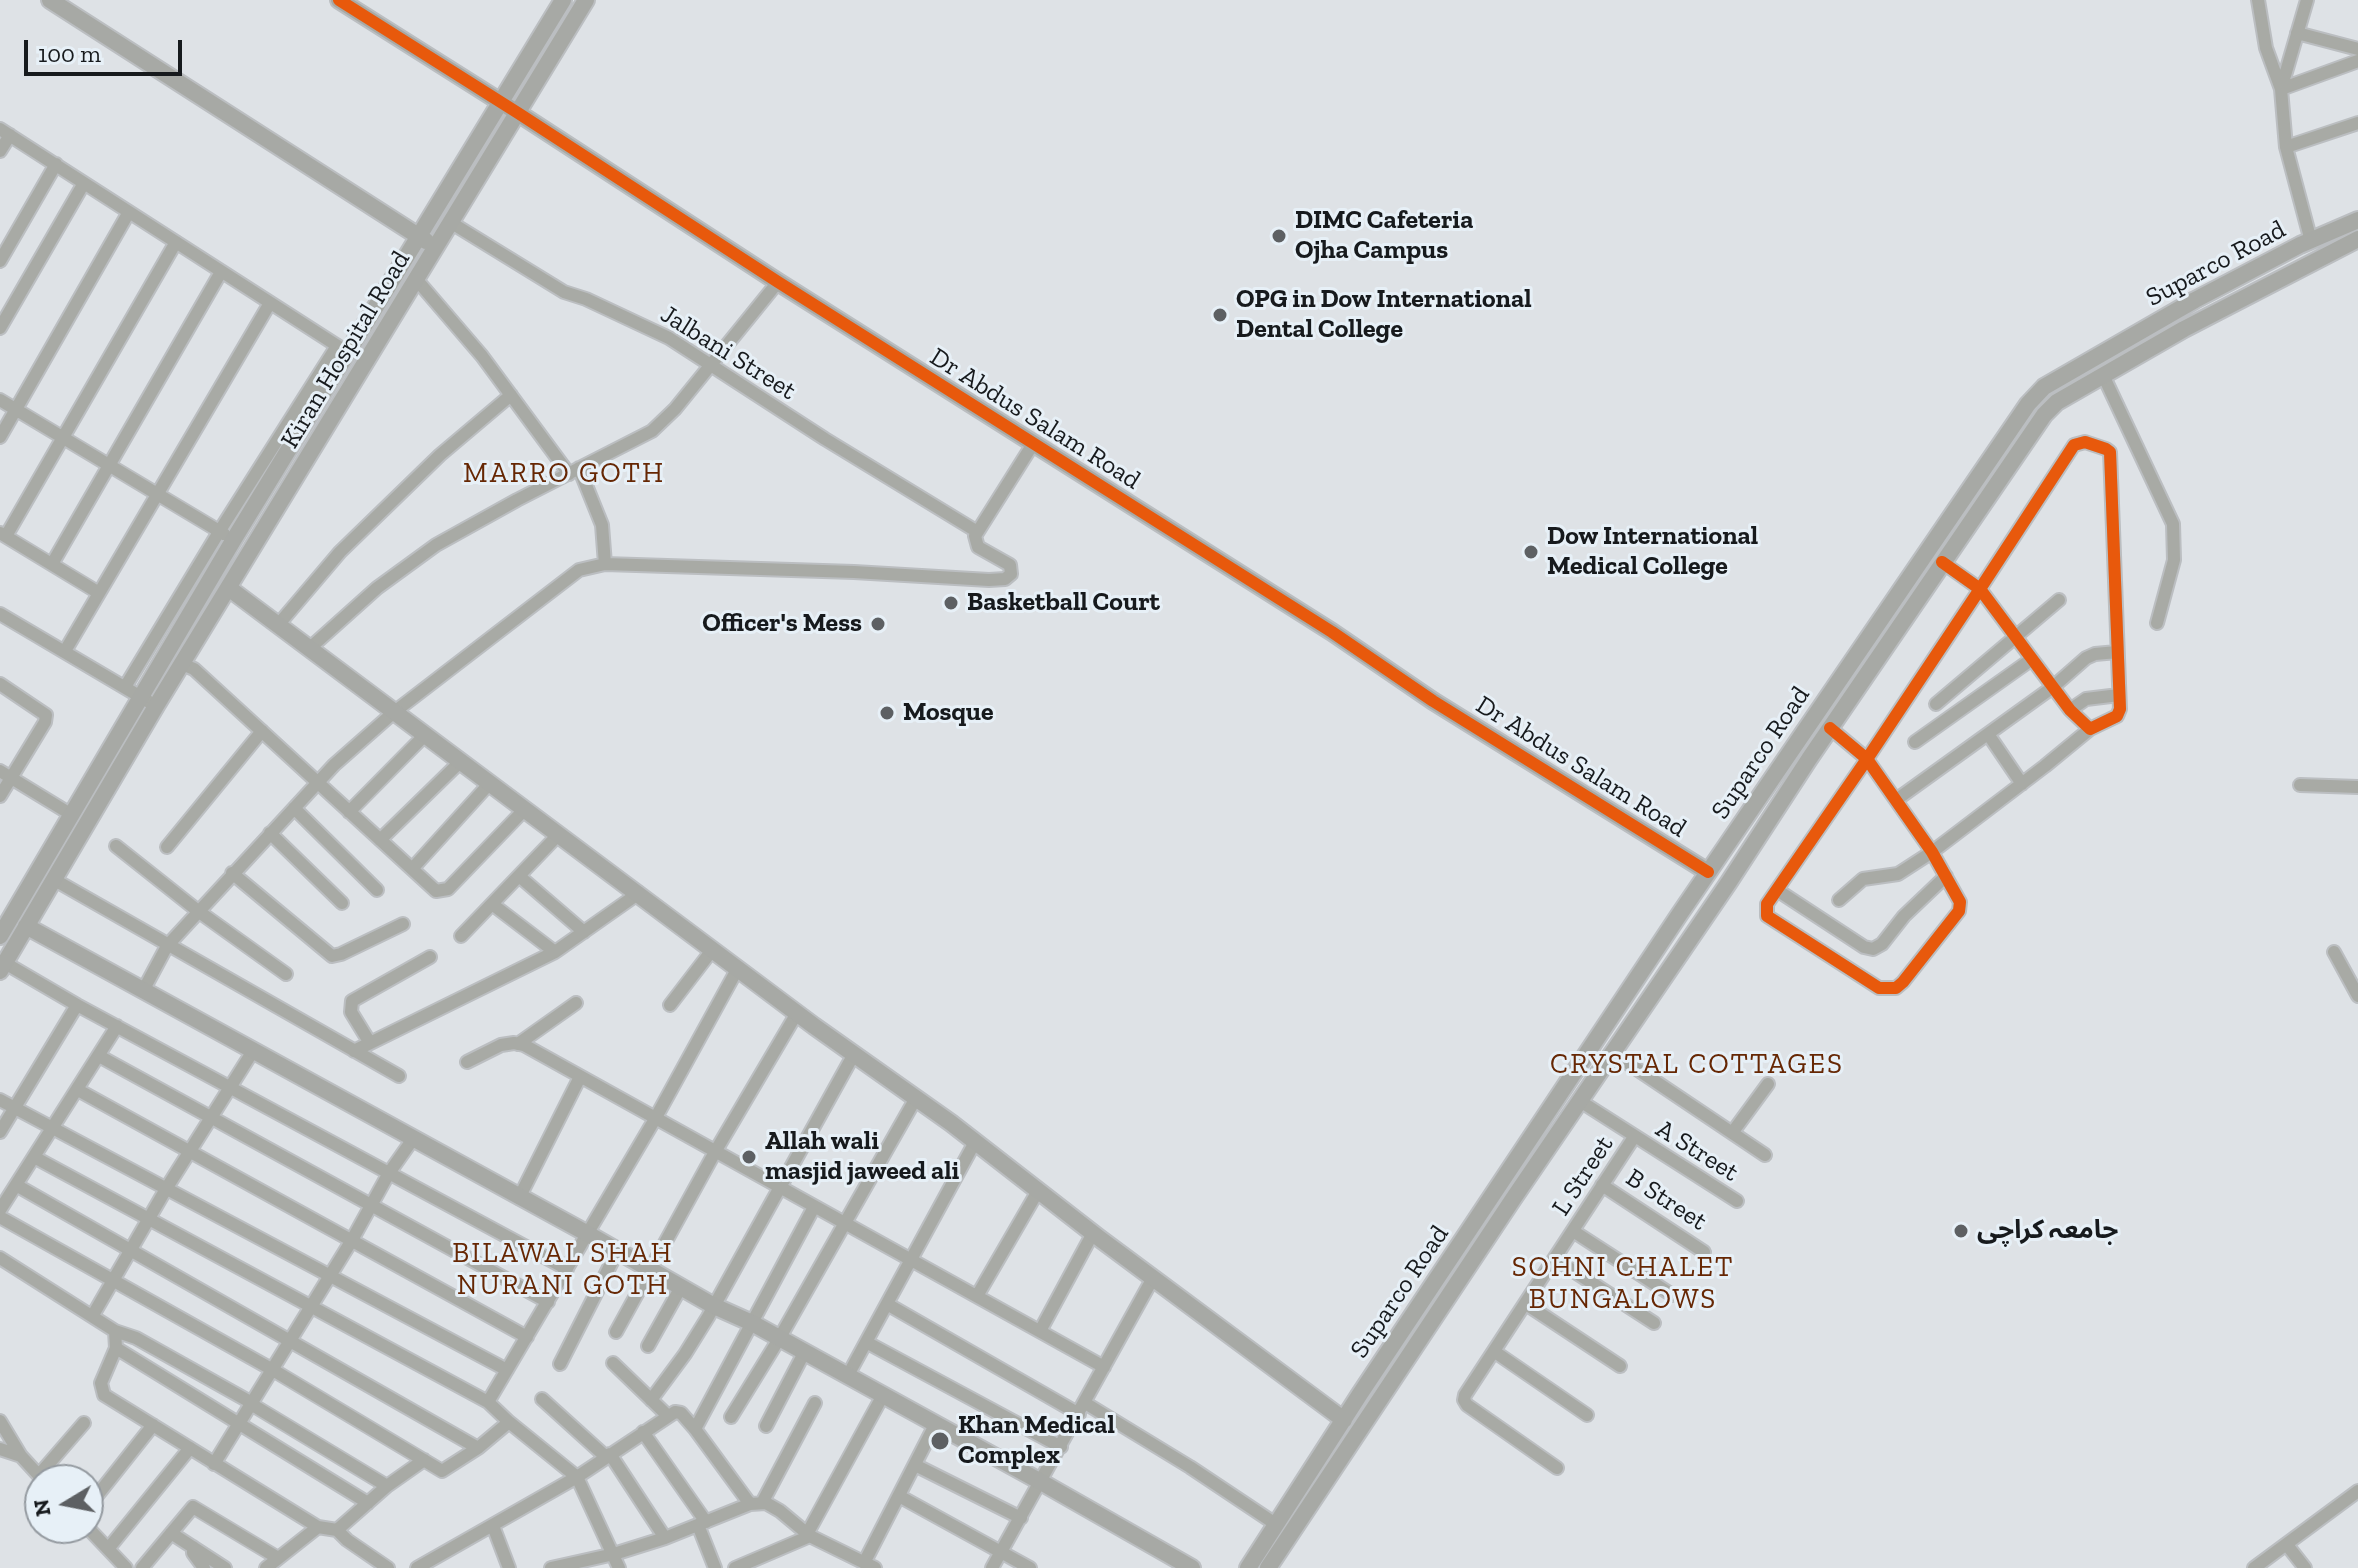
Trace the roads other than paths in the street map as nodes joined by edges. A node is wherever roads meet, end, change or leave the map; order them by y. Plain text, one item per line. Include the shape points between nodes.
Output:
1 (50, 0) edge
2 (339, 0) edge
3 (563, 0) edge
4 (586, 0) edge
5 (2258, 0) edge
6 (2307, 0) edge
7 (2297, 33) junction
8 (2358, 49) edge
9 (2358, 61) edge
10 (2281, 89) junction
11 (501, 103) junction
12 (518, 113) junction
13 (2358, 123) edge
14 (5, 132) edge
15 (2286, 147) junction
16 (0, 151) edge
17 (56, 164) junction
18 (84, 183) junction
19 (129, 212) junction
20 (2358, 220) edge
21 (450, 222) junction
22 (417, 235) junction
23 (2358, 239) edge
24 (2312, 240) junction
25 (176, 242) junction
26 (435, 248) junction
27 (2332, 251) junction
28 (0, 261) edge
29 (2308, 263) junction
30 (221, 272) junction
31 (416, 279) junction
32 (778, 282) junction
33 (270, 303) junction
34 (0, 328) edge
35 (342, 349) junction
36 (709, 365) junction
37 (2103, 375) junction
38 (511, 395) junction
39 (0, 400) edge
40 (16, 410) junction
41 (0, 437) edge
42 (63, 438) junction
43 (1033, 444) junction
44 (110, 465) junction
45 (574, 471) junction
46 (157, 494) junction
47 (976, 531) junction
48 (3, 534) edge
49 (227, 535) junction
50 (1942, 562) junction
51 (52, 564) junction
52 (605, 564) junction
53 (230, 589) junction
54 (1980, 589) junction
55 (99, 593) junction
56 (2059, 600) dead end
57 (0, 614) edge
58 (2157, 623) dead end
59 (278, 625) junction
60 (2015, 636) junction
61 (310, 648) junction
62 (65, 651) junction
63 (2117, 652) junction
64 (2032, 659) junction
65 (182, 664) junction
66 (0, 684) edge
67 (2053, 687) junction
68 (132, 692) junction
69 (2119, 695) junction
70 (1936, 704) dead end
71 (156, 706) junction
72 (2070, 710) junction
73 (393, 713) junction
74 (1830, 728) junction
75 (2090, 729) junction
76 (262, 731) junction
77 (1988, 734) junction
78 (424, 736) junction
79 (1915, 742) dead end
80 (1794, 749) junction
81 (1809, 759) junction
82 (1867, 759) junction
83 (460, 762) junction
84 (6, 775) edge
85 (318, 783) junction
86 (490, 783) junction
87 (2022, 784) junction
88 (2300, 785) dead end
89 (2358, 787) edge
90 (0, 796) edge
91 (1896, 800) junction
92 (294, 808) junction
93 (525, 809) junction
94 (349, 812) junction
95 (72, 815) junction
96 (270, 833) junction
97 (559, 834) junction
98 (380, 840) junction
99 (116, 846) dead end
100 (167, 847) dead end
101 (1932, 852) junction
102 (44, 861) junction
103 (412, 869) junction
104 (1708, 872) junction
105 (232, 873) junction
106 (56, 875) junction
107 (519, 876) junction
108 (1946, 876) junction
109 (377, 890) dead end
110 (1777, 890) junction
111 (639, 893) junction
112 (1839, 900) dead end
113 (342, 903) dead end
114 (492, 904) junction
115 (198, 911) junction
116 (403, 924) dead end
117 (26, 926) junction
118 (584, 932) junction
119 (0, 936) edge
120 (461, 936) dead end
121 (167, 946) junction
122 (713, 949) junction
123 (555, 952) junction
124 (2334, 952) dead end
125 (430, 957) dead end
126 (2, 967) edge
127 (738, 968) junction
128 (286, 974) dead end
129 (144, 989) junction
130 (2358, 996) edge
131 (576, 1003) dead end
132 (77, 1005) junction
133 (670, 1005) dead end
134 (797, 1013) junction
135 (117, 1026) junction
136 (370, 1043) junction
137 (518, 1044) junction
138 (253, 1051) junction
139 (354, 1051) junction
140 (1613, 1053) junction
141 (854, 1054) junction
142 (99, 1056) junction
143 (467, 1062) dead end
144 (399, 1076) dead end
145 (580, 1077) junction
146 (1768, 1084) dead end
147 (229, 1087) junction
148 (78, 1090) junction
149 (916, 1098) junction
150 (0, 1100) edge
151 (1580, 1101) junction
152 (14, 1108) junction
153 (212, 1119) junction
154 (655, 1119) junction
155 (53, 1129) junction
156 (0, 1132) edge
157 (1732, 1133) junction
158 (1634, 1137) junction
159 (413, 1139) junction
160 (975, 1142) junction
161 (190, 1151) junction
162 (715, 1152) junction
163 (1765, 1155) dead end
164 (34, 1157) junction
165 (389, 1173) junction
166 (16, 1185) junction
167 (1602, 1185) junction
168 (780, 1187) junction
169 (166, 1189) junction
170 (1497, 1190) junction
171 (1038, 1191) junction
172 (519, 1198) junction
173 (1513, 1199) junction
174 (1737, 1201) dead end
175 (371, 1206) junction
176 (814, 1207) junction
177 (0, 1210) edge
178 (0, 1217) edge
179 (150, 1220) junction
180 (845, 1224) junction
181 (1573, 1231) junction
182 (1093, 1233) junction
183 (588, 1234) junction
184 (352, 1240) junction
185 (133, 1250) junction
186 (618, 1250) junction
187 (1704, 1252) dead end
188 (0, 1258) edge
189 (1555, 1259) junction
190 (911, 1261) junction
191 (567, 1269) junction
192 (651, 1269) junction
193 (330, 1276) junction
194 (1153, 1278) junction
195 (114, 1280) junction
196 (681, 1287) junction
197 (1672, 1295) dead end
198 (977, 1296) junction
199 (548, 1302) junction
200 (887, 1304) junction
201 (1526, 1304) junction
202 (714, 1306) junction
203 (311, 1308) junction
204 (93, 1315) junction
205 (752, 1323) junction
206 (1654, 1323) dead end
207 (115, 1331) junction
208 (1040, 1331) junction
209 (616, 1332) dead end
210 (527, 1337) junction
211 (779, 1339) junction
212 (290, 1342) junction
213 (866, 1342) junction
214 (648, 1346) dead end
215 (116, 1348) junction
216 (1495, 1352) junction
217 (804, 1353) junction
218 (613, 1363) dead end
219 (560, 1364) dead end
220 (1620, 1366) dead end
221 (1104, 1367) junction
222 (273, 1370) junction
223 (507, 1370) junction
224 (847, 1377) junction
225 (882, 1397) junction
226 (542, 1399) dead end
227 (651, 1400) junction
228 (488, 1402) junction
229 (815, 1403) dead end
230 (252, 1404) junction
231 (1082, 1408) junction
232 (1587, 1415) dead end
233 (668, 1416) junction
234 (731, 1417) dead end
235 (1344, 1420) junction
236 (0, 1421) edge
237 (509, 1422) junction
238 (84, 1423) dead end
239 (239, 1424) junction
240 (153, 1425) junction
241 (935, 1425) junction
242 (766, 1426) dead end
243 (695, 1429) junction
244 (643, 1432) junction
245 (1061, 1447) junction
246 (190, 1448) junction
247 (478, 1448) junction
248 (0, 1449) edge
249 (21, 1456) junction
250 (608, 1456) junction
251 (424, 1460) junction
252 (28, 1464) edge
253 (52, 1464) edge
254 (214, 1464) junction
255 (915, 1465) junction
256 (1557, 1468) dead end
257 (577, 1477) junction
258 (1041, 1482) junction
259 (387, 1486) junction
260 (104, 1487) edge
261 (2358, 1491) edge
262 (899, 1496) junction
263 (368, 1503) junction
264 (756, 1504) junction
265 (1021, 1518) junction
266 (702, 1524) junction
267 (1277, 1525) junction
268 (493, 1526) junction
269 (318, 1527) junction
270 (337, 1530) junction
271 (171, 1533) junction
272 (808, 1535) junction
273 (665, 1538) junction
274 (103, 1544) edge
275 (2287, 1545) junction
276 (193, 1547) junction
277 (108, 1549) junction
278 (1001, 1552) junction
279 (614, 1554) junction
280 (278, 1558) junction
281 (869, 1565) edge
282 (126, 1568) edge
283 (142, 1568) edge
284 (204, 1568) edge
285 (225, 1568) edge
286 (266, 1568) edge
287 (388, 1568) edge
288 (417, 1568) edge
289 (509, 1568) edge
290 (551, 1568) edge
291 (619, 1568) edge
292 (715, 1568) edge
293 (735, 1568) edge
294 (992, 1568) edge
295 (1030, 1568) edge
296 (1192, 1568) edge
297 (1248, 1568) edge
298 (1268, 1568) edge
299 (2254, 1568) edge
300 (2305, 1568) edge

1 - 22 main road
2 - 11 main road, Dr Abdus Salam Road
3 - 11 main road, Kiran Hospital Road
4 - 12 main road, Kiran Hospital Road
5 - 10 street via 2266,48
6 - 7 street
7 - 8 street
7 - 10 street
9 - 10 street
10 - 15 street
11 - 12 main road, Dr Abdus Salam Road
11 - 22 main road, Kiran Hospital Road
12 - 21 main road, Kiran Hospital Road
12 - 32 main road, Dr Abdus Salam Road
13 - 15 street
14 - 16 street
14 - 17 street
15 - 24 street
17 - 18 street
17 - 28 street
18 - 19 street
18 - 34 street
19 - 25 street
19 - 40 street
20 - 24 main road, Suparco Road
21 - 26 main road, Kiran Hospital Road
21 - 36 street, Jalbani Street via 564,292 669,338
22 - 26 main road
22 - 35 main road, Kiran Hospital Road
23 - 27 main road, Suparco Road
24 - 27 main road
24 - 29 main road
24 - 80 main road, Suparco Road via 2044,387 1974,480
25 - 30 street
25 - 42 street
26 - 31 main road, Kiran Hospital Road
27 - 29 main road, Suparco Road
29 - 37 main road, Suparco Road
30 - 33 street
30 - 44 street
31 - 38 street
31 - 53 main road, Kiran Hospital Road
32 - 36 street
32 - 43 main road, Dr Abdus Salam Road
33 - 35 street
33 - 46 street
35 - 49 main road, Kiran Hospital Road
36 - 45 street via 652,431
36 - 47 street, Jalbani Street
37 - 50 main road, Suparco Road via 2044,415
37 - 58 street via 2173,524 2174,560
38 - 45 street
38 - 59 street via 340,552
39 - 40 street
40 - 41 street
40 - 42 street
42 - 44 street
42 - 48 street
43 - 47 street
43 - 104 main road, Dr Abdus Salam Road
44 - 46 street
44 - 51 street
45 - 52 street via 602,525
45 - 61 street via 436,545 377,588
46 - 49 street
46 - 55 street
47 - 52 street, Jalbani Street via 978,547 1010,565 1008,577
48 - 51 street
49 - 68 main road, Kiran Hospital Road
50 - 54 street
50 - 74 main road, Suparco Road
51 - 55 street
52 - 73 street via 579,570
53 - 59 main road
53 - 65 main road, Kiran Hospital Road
54 - 60 street
54 - 63 street via 2074,445 2085,442 2106,449
54 - 82 street
55 - 62 street
56 - 60 street
57 - 62 street
59 - 61 main road
60 - 64 street
60 - 70 street
61 - 73 main road
62 - 68 street
63 - 67 street via 2086,658
63 - 69 street
64 - 67 street
64 - 79 street
65 - 71 main road, Kiran Hospital Road
65 - 76 street
66 - 84 street via 46,715
67 - 72 street
67 - 77 street
68 - 71 street
68 - 95 main road, Kiran Hospital Road via 127,718
69 - 72 street via 2086,699
69 - 75 street via 2117,716
71 - 106 main road, Kiran Hospital Road
72 - 75 street
73 - 78 main road
73 - 85 street
74 - 81 main road, Suparco Road
74 - 82 street
75 - 87 street
76 - 85 street
76 - 100 street
77 - 87 street
77 - 91 street
78 - 83 main road
78 - 94 street
80 - 81 main road
80 - 104 main road, Suparco Road
81 - 140 main road, Suparco Road
82 - 91 street
82 - 110 street
83 - 86 main road
83 - 98 street
84 - 90 street
84 - 95 street
85 - 92 street
85 - 94 street
86 - 93 main road
86 - 103 street
87 - 101 street
88 - 89 street
91 - 101 street
92 - 96 street
92 - 109 street
93 - 97 main road
93 - 103 street via 444,892
94 - 98 street
95 - 102 main road, Kiran Hospital Road
96 - 105 street
96 - 113 street
97 - 107 street
97 - 111 main road
98 - 103 street
99 - 115 street
101 - 108 street
101 - 112 street via 1898,874 1863,879
102 - 106 main road
102 - 119 main road, Kiran Hospital Road
104 - 170 main road, Suparco Road
105 - 115 street
105 - 116 street via 332,956
106 - 117 main road, Kiran Hospital Road
106 - 121 street
107 - 114 street
107 - 118 street
108 - 110 street via 1873,949
108 - 110 street via 1959,898 1959,911 1903,982 1886,989 1767,916 1767,904
111 - 118 street
111 - 122 main road
114 - 120 street
114 - 123 street
115 - 121 street
115 - 128 street
117 - 126 main road, Kiran Hospital Road
117 - 129 main road
118 - 123 street
121 - 129 street
121 - 139 street
122 - 127 main road
122 - 133 street
123 - 136 street
124 - 130 street
125 - 136 street via 352,1001 351,1012
126 - 132 street
127 - 134 main road
127 - 154 street
129 - 138 main road
131 - 137 street
132 - 135 street
132 - 152 street
134 - 141 main road
134 - 162 street
135 - 142 street
135 - 147 street
136 - 139 street
137 - 143 street via 501,1045
137 - 145 street
138 - 147 street
138 - 159 main road
139 - 144 street
140 - 151 main road, Suparco Road
140 - 157 street
141 - 149 main road
141 - 168 street
142 - 148 street
142 - 153 street
145 - 154 street
145 - 172 street
146 - 157 street
147 - 153 street
147 - 165 street
148 - 155 street
148 - 161 street
149 - 160 main road
149 - 180 street
150 - 152 street
151 - 158 street, A Street
151 - 173 main road, Suparco Road
152 - 155 street
152 - 156 street
153 - 161 street
153 - 175 street
154 - 162 street
154 - 183 street
155 - 164 street
155 - 169 street
157 - 163 street
158 - 167 street, L Street
158 - 174 street, A Street
159 - 165 street
159 - 172 main road
160 - 171 main road
160 - 190 street
161 - 169 street
161 - 184 street
162 - 168 street
162 - 192 street
164 - 166 street
164 - 179 street
165 - 175 street
165 - 191 street
166 - 177 street
166 - 185 street
167 - 181 street, L Street
167 - 187 street, B Street
168 - 176 street
168 - 202 street
169 - 179 street
169 - 193 street
170 - 173 main road
170 - 235 main road, Suparco Road
171 - 182 main road
171 - 198 street
172 - 183 main road
173 - 298 main road, Suparco Road
175 - 184 street
175 - 199 street
176 - 180 street
176 - 205 street
178 - 195 street
179 - 185 street
179 - 203 street
180 - 190 street
180 - 211 street
181 - 189 street, L Street
181 - 197 street
182 - 194 main road
182 - 208 street
183 - 186 main road
183 - 191 street
184 - 193 street
184 - 210 street
185 - 195 street
185 - 212 street
186 - 192 main road
186 - 219 street
188 - 204 street
189 - 201 street, L Street
189 - 206 street
190 - 198 street
190 - 200 street
191 - 199 street
192 - 196 main road
192 - 209 street
193 - 203 street
193 - 223 street
194 - 221 street
194 - 235 main road
195 - 204 street
195 - 222 street
196 - 202 main road
196 - 214 street
198 - 208 street
199 - 210 street
200 - 213 street
200 - 231 street
201 - 216 street, L Street
201 - 220 street
202 - 205 main road
202 - 227 street
203 - 212 street
203 - 228 street
204 - 207 street
205 - 211 main road
205 - 243 street
207 - 215 street
207 - 230 street
208 - 221 street
210 - 223 street
211 - 217 main road
211 - 234 street
212 - 222 street
212 - 247 street
213 - 224 street
213 - 245 street
215 - 239 street
215 - 240 street via 101,1383 104,1395
216 - 232 street
216 - 256 street, L Street via 1464,1400
217 - 224 main road
217 - 242 street
218 - 227 street
221 - 231 street
222 - 230 street
222 - 251 street
223 - 228 street
224 - 225 main road
225 - 241 main road
225 - 272 street
226 - 250 street
227 - 233 street
228 - 237 street
229 - 264 street
230 - 239 street
230 - 259 street
231 - 245 street
231 - 267 street via 1190,1467
233 - 243 street via 679,1411
233 - 244 street
235 - 267 main road, Suparco Road
236 - 249 street
237 - 247 street
237 - 257 street
238 - 253 street
239 - 254 street
239 - 263 street
240 - 246 street
240 - 260 street
241 - 255 street
241 - 258 main road
243 - 264 street
244 - 250 street
244 - 266 street
245 - 258 street
246 - 254 street
246 - 277 street
247 - 251 street via 442,1471
248 - 249 street
249 - 252 street
250 - 257 street
250 - 273 street
251 - 259 street
254 - 269 street
255 - 262 street
255 - 265 street
257 - 268 street
257 - 279 street
258 - 265 street
258 - 296 main road
259 - 263 street
261 - 275 street
262 - 278 street
262 - 281 street
263 - 270 street
264 - 266 street
264 - 272 street via 780,1511
265 - 278 street
266 - 273 street
266 - 292 street
267 - 297 main road, Suparco Road
268 - 288 street
268 - 289 street
269 - 270 street
269 - 280 street
270 - 287 street
271 - 276 street
271 - 280 street via 193,1507
271 - 283 street
272 - 281 street
272 - 293 street
273 - 279 street
274 - 277 street
275 - 299 street
275 - 300 street
276 - 284 street
276 - 285 street
277 - 282 street
278 - 294 street
278 - 295 street
279 - 290 street
279 - 291 street
280 - 286 street

